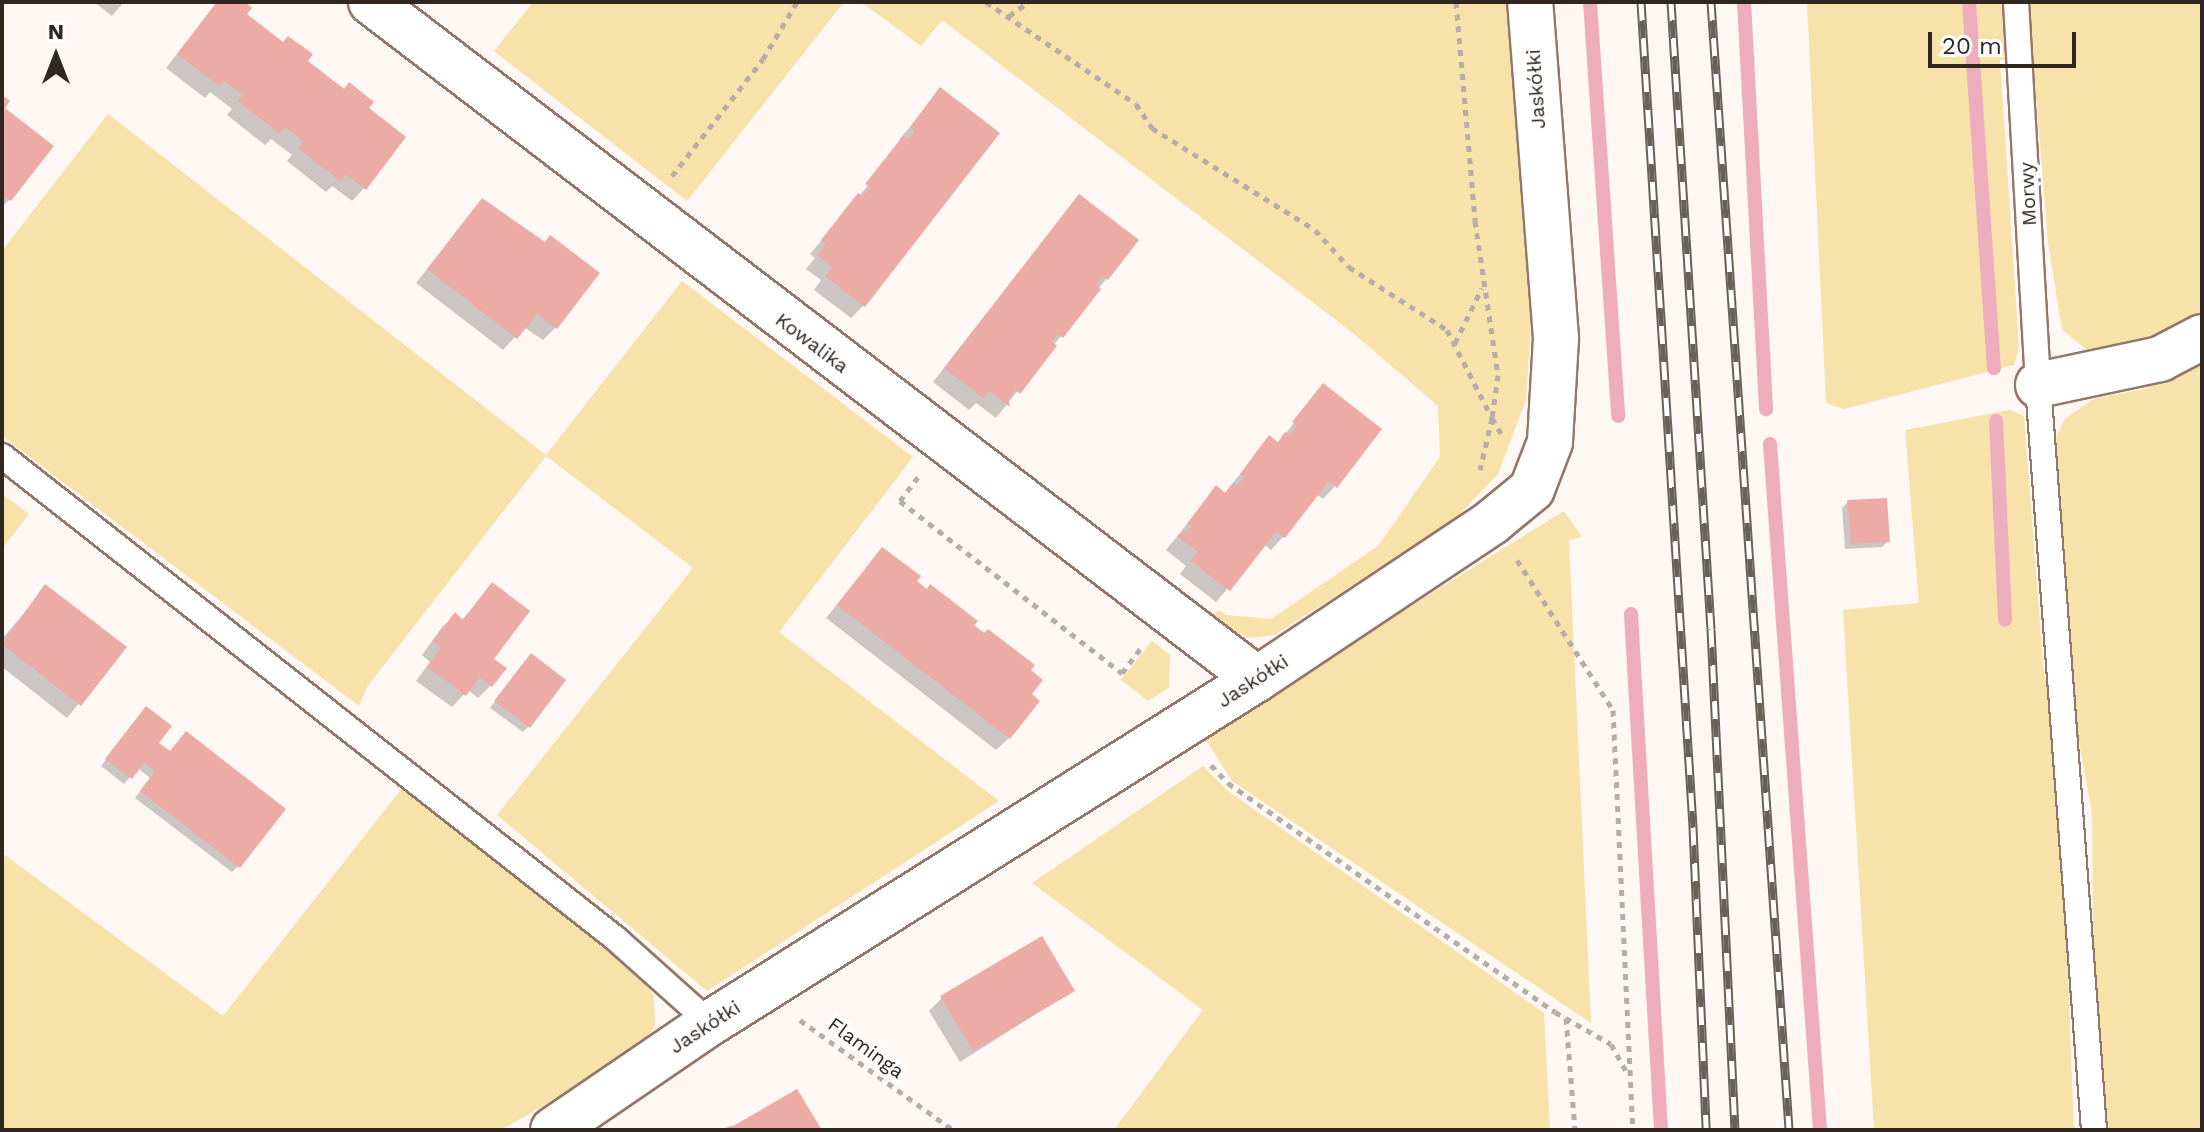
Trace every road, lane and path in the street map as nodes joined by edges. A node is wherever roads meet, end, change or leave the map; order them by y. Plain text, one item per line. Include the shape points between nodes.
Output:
1 (371, 2) edge
2 (797, 2) edge
3 (986, 2) edge
4 (1028, 2) edge
5 (1456, 2) edge
6 (1530, 2) edge
7 (2016, 2) edge
8 (1009, 16) junction
9 (641, 213) junction
10 (1482, 287) junction
11 (2202, 337) edge
12 (1455, 344) junction
13 (2038, 385) junction
14 (1492, 418) junction
15 (944, 443) junction
16 (2, 456) edge
17 (1543, 466) junction
18 (1492, 522) junction
19 (1455, 547) junction
20 (1169, 613) junction
21 (1257, 679) junction
22 (1185, 725) junction
23 (760, 991) junction
24 (1566, 1017) junction
25 (710, 1023) junction
26 (1629, 1077) junction
27 (553, 1130) edge
28 (953, 1130) edge
29 (1575, 1130) edge
30 (1633, 1130) edge
31 (2094, 1130) edge

1 - 9 street, Kowalika
2 - 9 path via 763,59
3 - 8 path
4 - 8 path
5 - 10 path
6 - 17 street, Jaskółki via 1556,338 1550,442
7 - 13 lane, Morwy
8 - 12 path via 1082,72 1136,104 1152,128 1315,230 1349,267 1447,330
9 - 15 street, Kowalika
10 - 12 path
10 - 14 path via 1498,375
11 - 13 street via 2160,359
12 - 14 path
13 - 31 lane, Morwy
14 - 17 path via 1515,457
14 - 19 path
15 - 20 street, Kowalika
15 - 20 path via 900,501 1122,673
16 - 25 lane via 603,928
17 - 18 street, Jaskółki via 1532,489
18 - 19 street, Jaskółki
18 - 26 path via 1613,710
19 - 21 street, Jaskółki
20 - 21 street, Kowalika
21 - 22 street, Jaskółki
22 - 23 street, Jaskółki
22 - 24 path via 1228,783
23 - 25 street, Jaskółki
23 - 28 path, Flaminga
24 - 26 path via 1611,1044
24 - 29 path
25 - 27 street, Jaskółki
26 - 30 path

